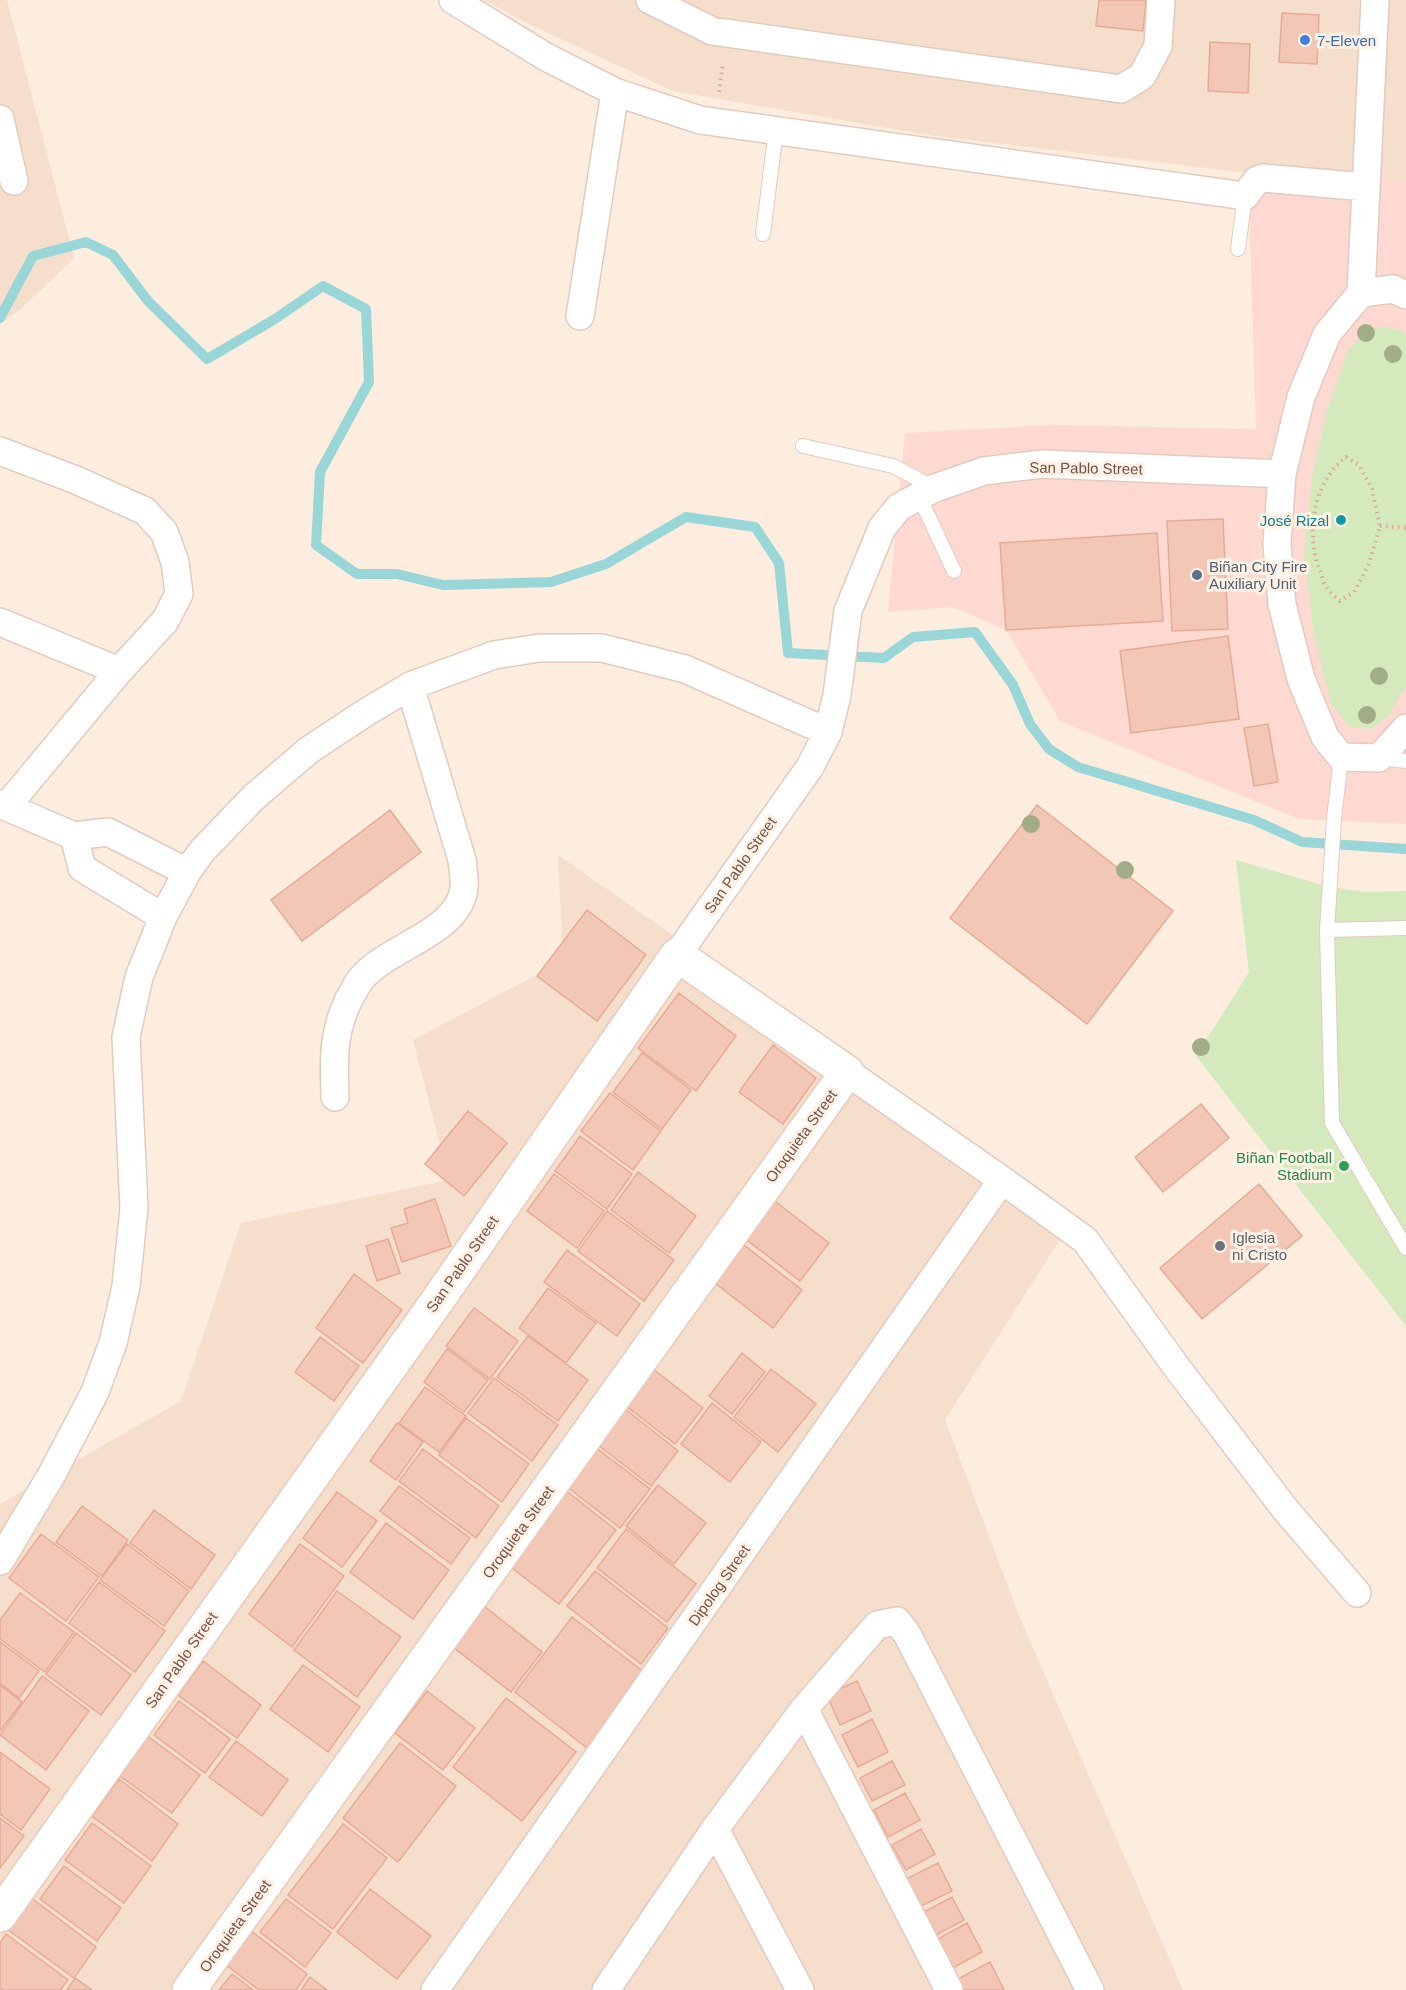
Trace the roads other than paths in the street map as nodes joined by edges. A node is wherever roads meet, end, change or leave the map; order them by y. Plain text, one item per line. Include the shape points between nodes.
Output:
1 (453, 0) edge
2 (650, 0) edge
3 (1161, 0) edge
4 (1375, 0) edge
5 (615, 92) junction
6 (0, 119) edge
7 (776, 130) junction
8 (14, 181) dead end
9 (1365, 187) junction
10 (1245, 196) junction
11 (763, 234) dead end
12 (1238, 249) dead end
13 (1361, 293) junction
14 (1406, 295) edge
15 (580, 316) dead end
16 (803, 446) dead end
17 (0, 451) edge
18 (1282, 474) junction
19 (927, 492) junction
20 (954, 571) dead end
21 (0, 622) edge
22 (119, 671) junction
23 (410, 686) junction
24 (1406, 728) edge
25 (828, 732) junction
26 (1341, 757) junction
27 (1378, 758) junction
28 (1406, 761) edge
29 (3, 805) edge
30 (74, 836) junction
31 (187, 872) junction
32 (163, 917) junction
33 (1406, 928) edge
34 (1327, 930) junction
35 (677, 955) junction
36 (847, 1072) junction
37 (335, 1097) dead end
38 (1002, 1180) junction
39 (1406, 1248) edge
40 (0, 1561) edge
41 (1357, 1593) dead end
42 (804, 1709) junction
43 (715, 1829) junction
44 (0, 1915) edge
45 (616, 1985) edge
46 (189, 1990) edge
47 (435, 1990) edge
48 (800, 1990) edge
49 (949, 1990) edge
50 (1090, 1990) edge

1 - 5 street via 546,57
2 - 3 street via 712,31 1120,89 1142,76 1158,46
4 - 9 street
5 - 7 street via 700,120
5 - 15 street
6 - 8 street
7 - 10 street
7 - 11 lane
9 - 10 street via 1263,178
9 - 13 street
10 - 12 lane
13 - 14 street via 1393,289
13 - 18 street via 1327,334 1301,397
16 - 19 lane via 893,466
17 - 22 street via 145,511 164,532 175,562 179,594 165,621
18 - 19 street, San Pablo Street via 1043,464 984,471
18 - 26 street via 1277,544 1282,604 1301,679 1325,737
19 - 20 lane
19 - 25 street, San Pablo Street via 899,507 882,528 848,612
21 - 22 street
22 - 29 street
23 - 25 street via 494,655 539,648 602,648 685,669
23 - 31 street via 309,750 254,797
23 - 37 street via 462,860 464,887 458,908 445,922 382,959 360,980 337,1027 333,1050
24 - 27 street
25 - 35 street, San Pablo Street via 810,767
26 - 27 street
26 - 34 lane
27 - 28 lane
29 - 30 street
30 - 31 street via 108,832
30 - 32 street via 82,868
31 - 32 street
32 - 40 street via 139,977 126,1037 134,1208 126,1286 112,1343 95,1392
33 - 34 lane
34 - 39 lane via 1332,1124
35 - 36 street
35 - 44 street, San Pablo Street via 435,1304
36 - 38 street
36 - 46 street, Oroquieta Street
38 - 41 street via 1084,1240 1278,1500
38 - 47 street, Dipolog Street
42 - 43 street
42 - 49 street
42 - 50 street via 877,1625 897,1621
43 - 45 street
43 - 48 street

